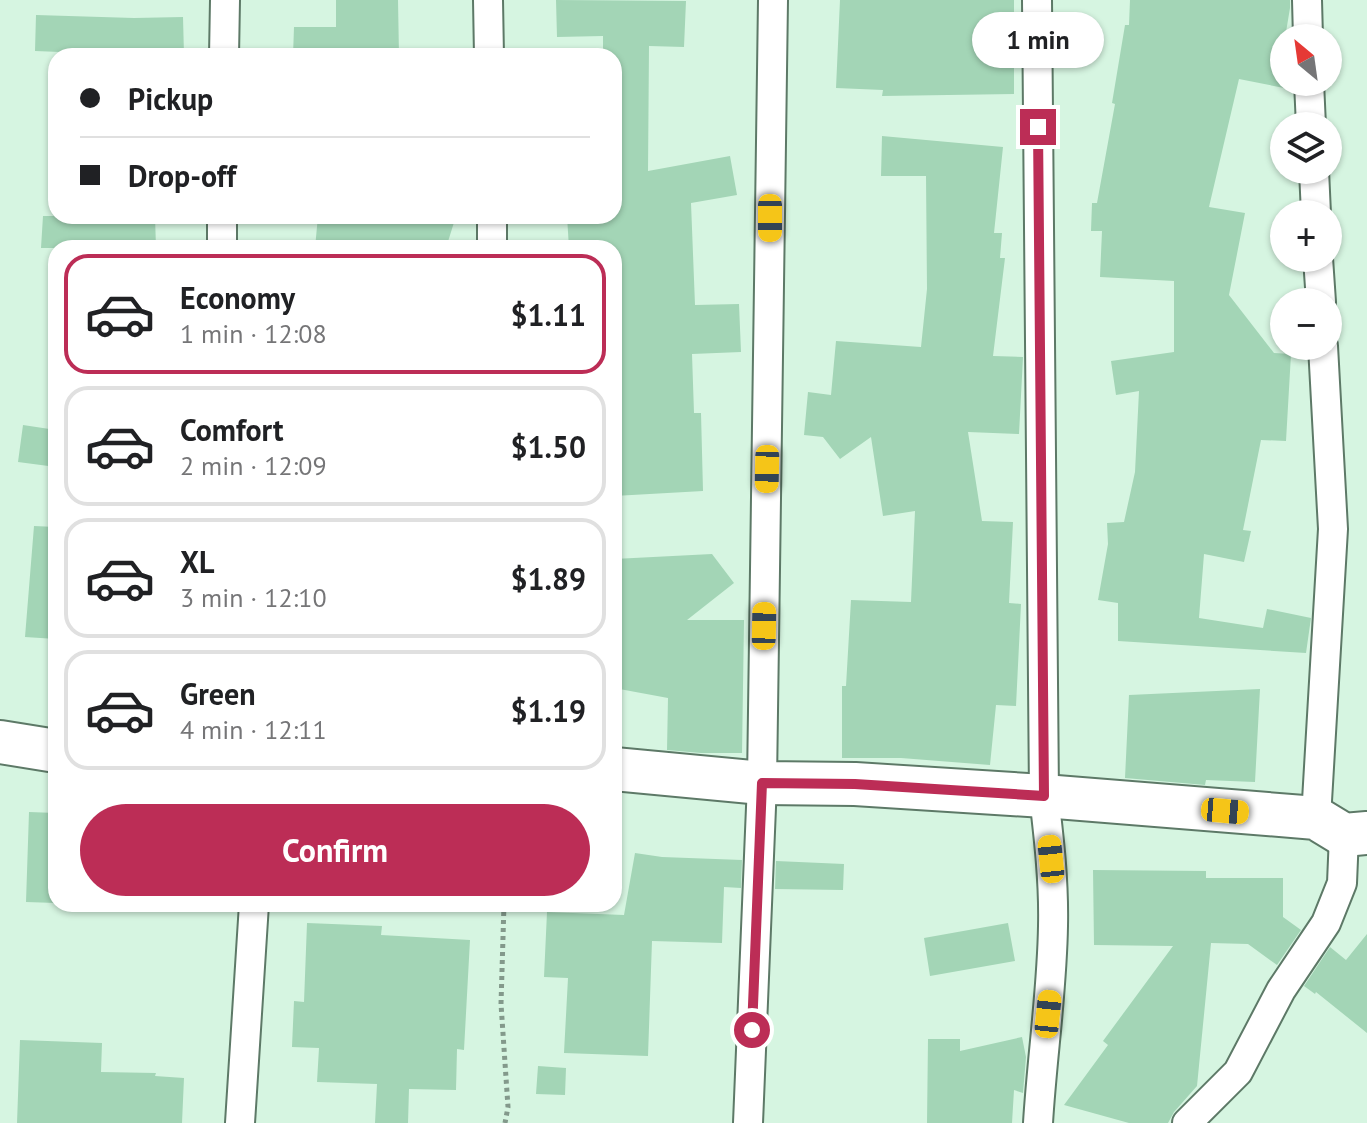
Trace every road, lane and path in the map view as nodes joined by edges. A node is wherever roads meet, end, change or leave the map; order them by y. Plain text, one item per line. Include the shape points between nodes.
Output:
1 (225, 0) edge
2 (488, 0) edge
3 (773, 0) edge
4 (1037, 0) edge
5 (1307, 0) edge
6 (1308, 24) edge
7 (224, 48) edge
8 (489, 48) edge
9 (1324, 360) edge
10 (0, 742) edge
11 (48, 750) edge
12 (622, 770) edge
13 (762, 783) junction
14 (1044, 796) junction
15 (1342, 829) edge
16 (253, 912) edge
17 (504, 912) edge
18 (240, 1123) edge
19 (505, 1123) edge
20 (748, 1123) edge
21 (1038, 1123) edge
22 (1187, 1123) edge

1 - 7 street
2 - 8 street
3 - 13 street
4 - 14 street
5 - 6 street
9 - 15 street
10 - 11 street
12 - 13 street
13 - 14 street
13 - 20 street
14 - 15 street
14 - 21 street via 1053,923
15 - 22 street via 1342,883 1326,923 1281,990 1238,1072
16 - 18 street
17 - 19 path

